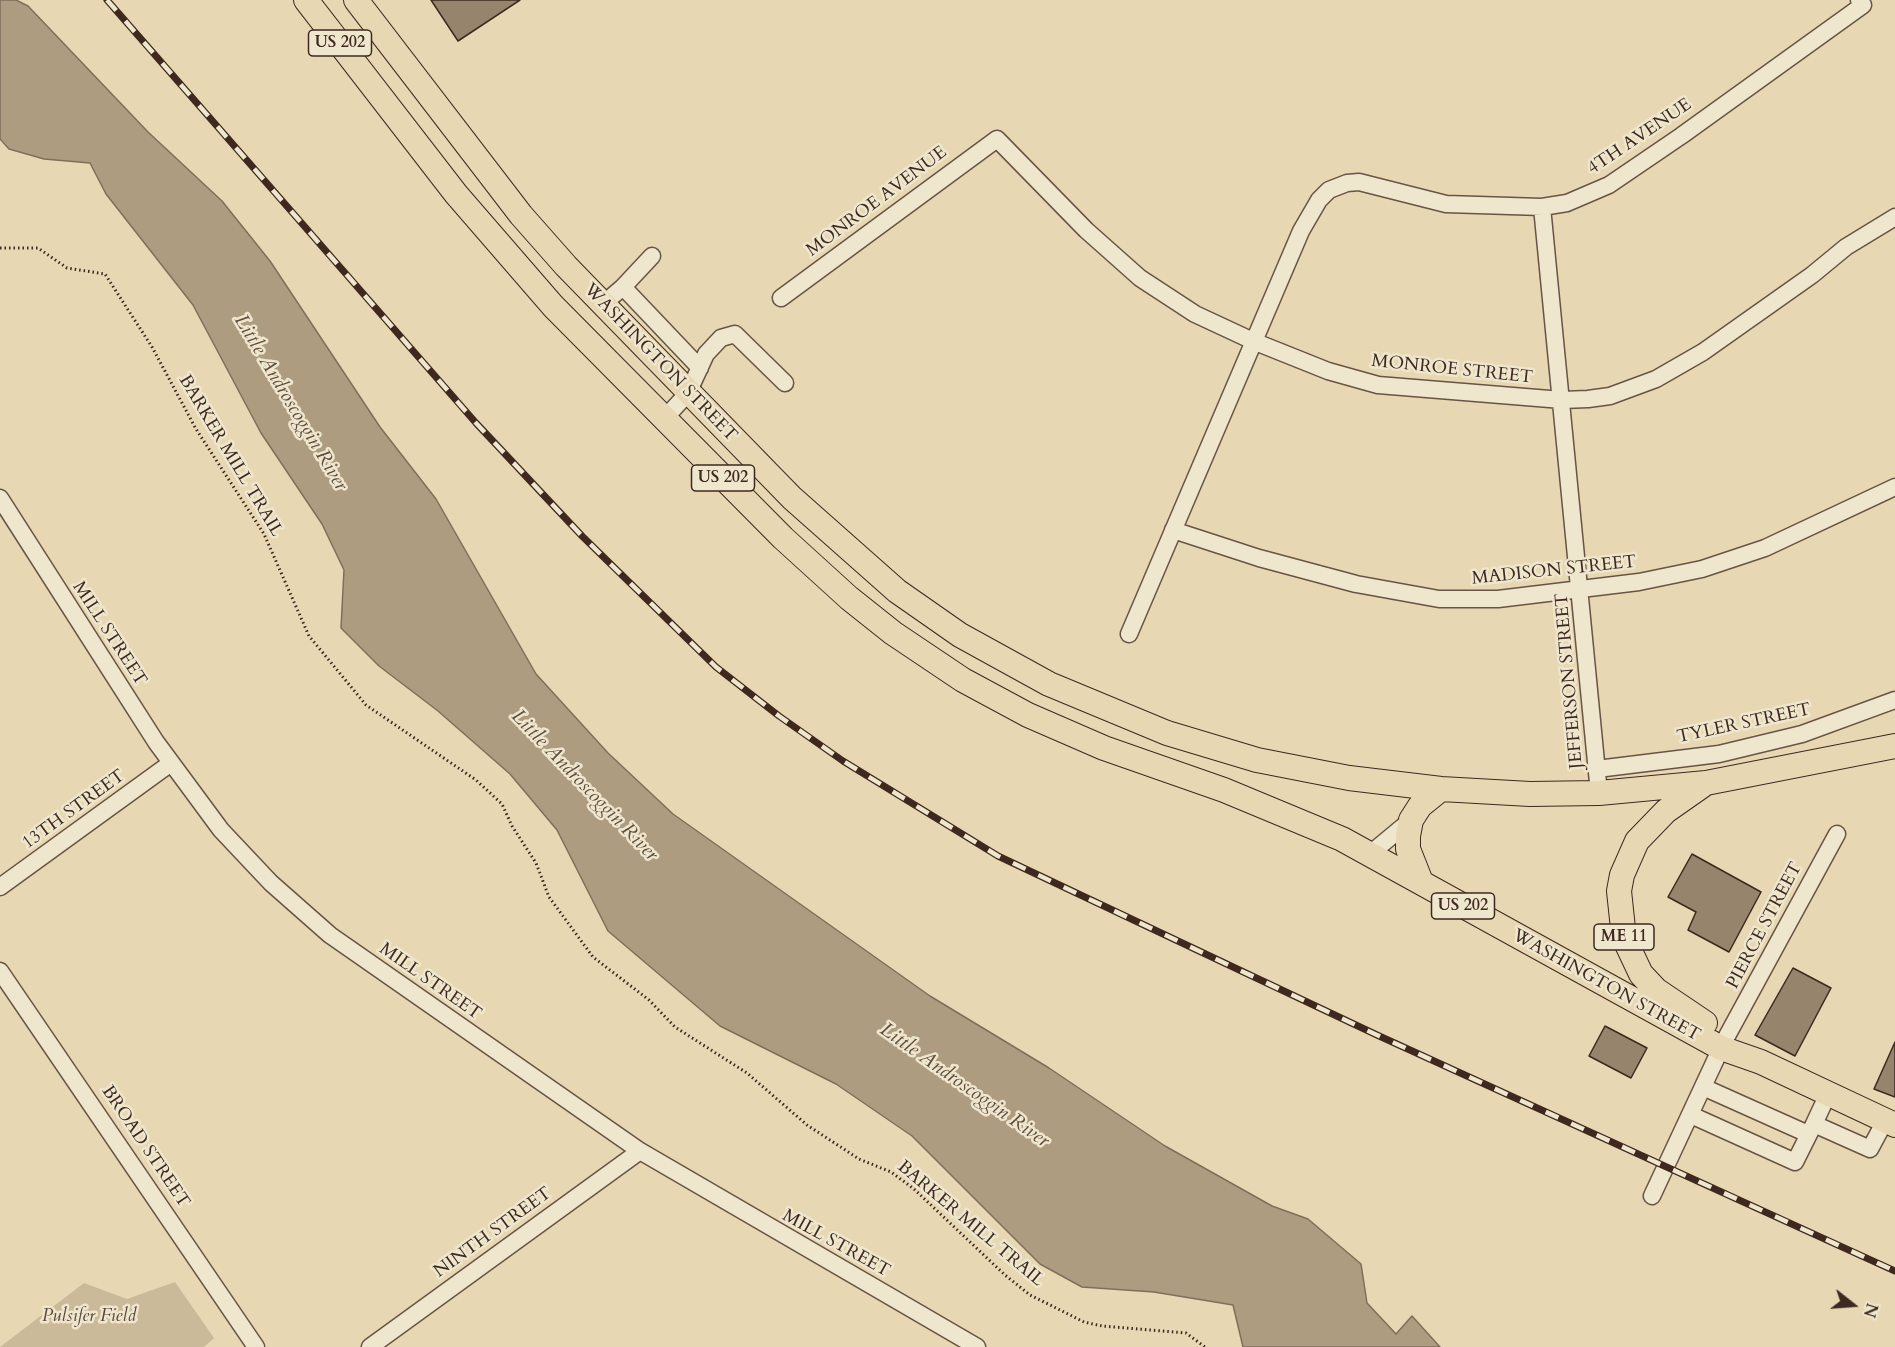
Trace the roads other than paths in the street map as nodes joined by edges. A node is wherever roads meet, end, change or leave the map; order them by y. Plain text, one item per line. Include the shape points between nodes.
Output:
1 (306, 0) edge
2 (356, 0) edge
3 (1861, 3) edge
4 (997, 139) joint
5 (1542, 207) junction
6 (1895, 217) edge
7 (652, 256) dead end
8 (623, 287) junction
9 (782, 298) dead end
10 (602, 305) junction
11 (1253, 341) junction
12 (700, 368) junction
13 (785, 383) dead end
14 (688, 393) junction
15 (1562, 400) junction
16 (664, 419) junction
17 (1895, 488) edge
18 (0, 498) edge
19 (1173, 530) junction
20 (1581, 590) junction
21 (1129, 634) dead end
22 (1895, 700) edge
23 (1895, 746) edge
24 (171, 763) junction
25 (1597, 769) junction
26 (1706, 783) junction
27 (1441, 789) junction
28 (1599, 793) junction
29 (1411, 820) junction
30 (1837, 834) dead end
31 (1370, 854) junction
32 (1421, 882) junction
33 (0, 887) edge
34 (0, 971) edge
35 (1724, 1042) junction
36 (1703, 1087) junction
37 (1828, 1094) junction
38 (1691, 1114) junction
39 (1890, 1123) edge
40 (1811, 1129) junction
41 (640, 1151) junction
42 (1652, 1196) dead end
43 (256, 1347) edge
44 (370, 1347) edge
45 (977, 1347) edge

1 - 16 highway, US 202 via 493,238 553,306
2 - 10 highway, WASHINGTON STREET / US 202 via 520,215
3 - 5 street, 4TH AVENUE via 1609,184 1567,203
4 - 9 street, MONROE AVENUE
4 - 11 street, MONROE STREET via 1086,230 1140,278 1195,314
5 - 11 street, 4TH AVENUE via 1446,204 1371,183 1337,186 1319,200 1310,214
5 - 15 street, JEFFERSON STREET
6 - 15 street, MONROE STREET via 1846,247 1728,336 1670,372 1610,396
7 - 8 street
8 - 10 street
8 - 12 street
10 - 14 highway, WASHINGTON STREET / US 202
11 - 15 street, MONROE STREET via 1328,371 1378,385
11 - 19 street
12 - 13 street via 706,354 721,338 735,334
12 - 14 street
14 - 16 street
14 - 27 highway, WASHINGTON STREET / US 202 via 792,498 897,591 960,635 1049,684 1167,733 1257,760 1348,778
15 - 20 street, JEFFERSON STREET
16 - 31 highway, WASHINGTON STREET / US 202 via 849,598 963,680 1028,715 1104,748 1284,814
17 - 20 street, MADISON STREET via 1745,556 1671,576
18 - 24 street, MILL STREET
19 - 20 street, MADISON STREET via 1326,577 1413,595 1462,601
19 - 21 street
20 - 25 street, JEFFERSON STREET
22 - 25 street, TYLER STREET via 1802,734 1729,751
23 - 26 highway, WASHINGTON STREET / US 202
24 - 33 street, 13TH STREET
24 - 41 street, MILL STREET via 255,868 330,935
25 - 28 street, JEFFERSON STREET
26 - 28 highway, WASHINGTON STREET / US 202
26 - 35 highway, ME 11 via 1666,812 1637,841 1622,875 1619,905 1624,938 1641,974
27 - 28 highway, WASHINGTON STREET / US 202
27 - 29 highway via 1420,806
29 - 31 street
29 - 32 highway via 1408,849
30 - 35 street, PIERCE STREET
31 - 32 highway, WASHINGTON STREET / US 202
32 - 35 highway, WASHINGTON STREET / US 202
34 - 43 street, BROAD STREET
35 - 36 street, PIERCE STREET
35 - 37 highway, ME 11
36 - 38 street, PIERCE STREET
36 - 40 street
37 - 39 highway
37 - 40 street
38 - 40 street via 1795,1162
38 - 42 street, PIERCE STREET
39 - 40 street via 1870,1149
41 - 44 street, NINTH STREET
41 - 45 street, MILL STREET

